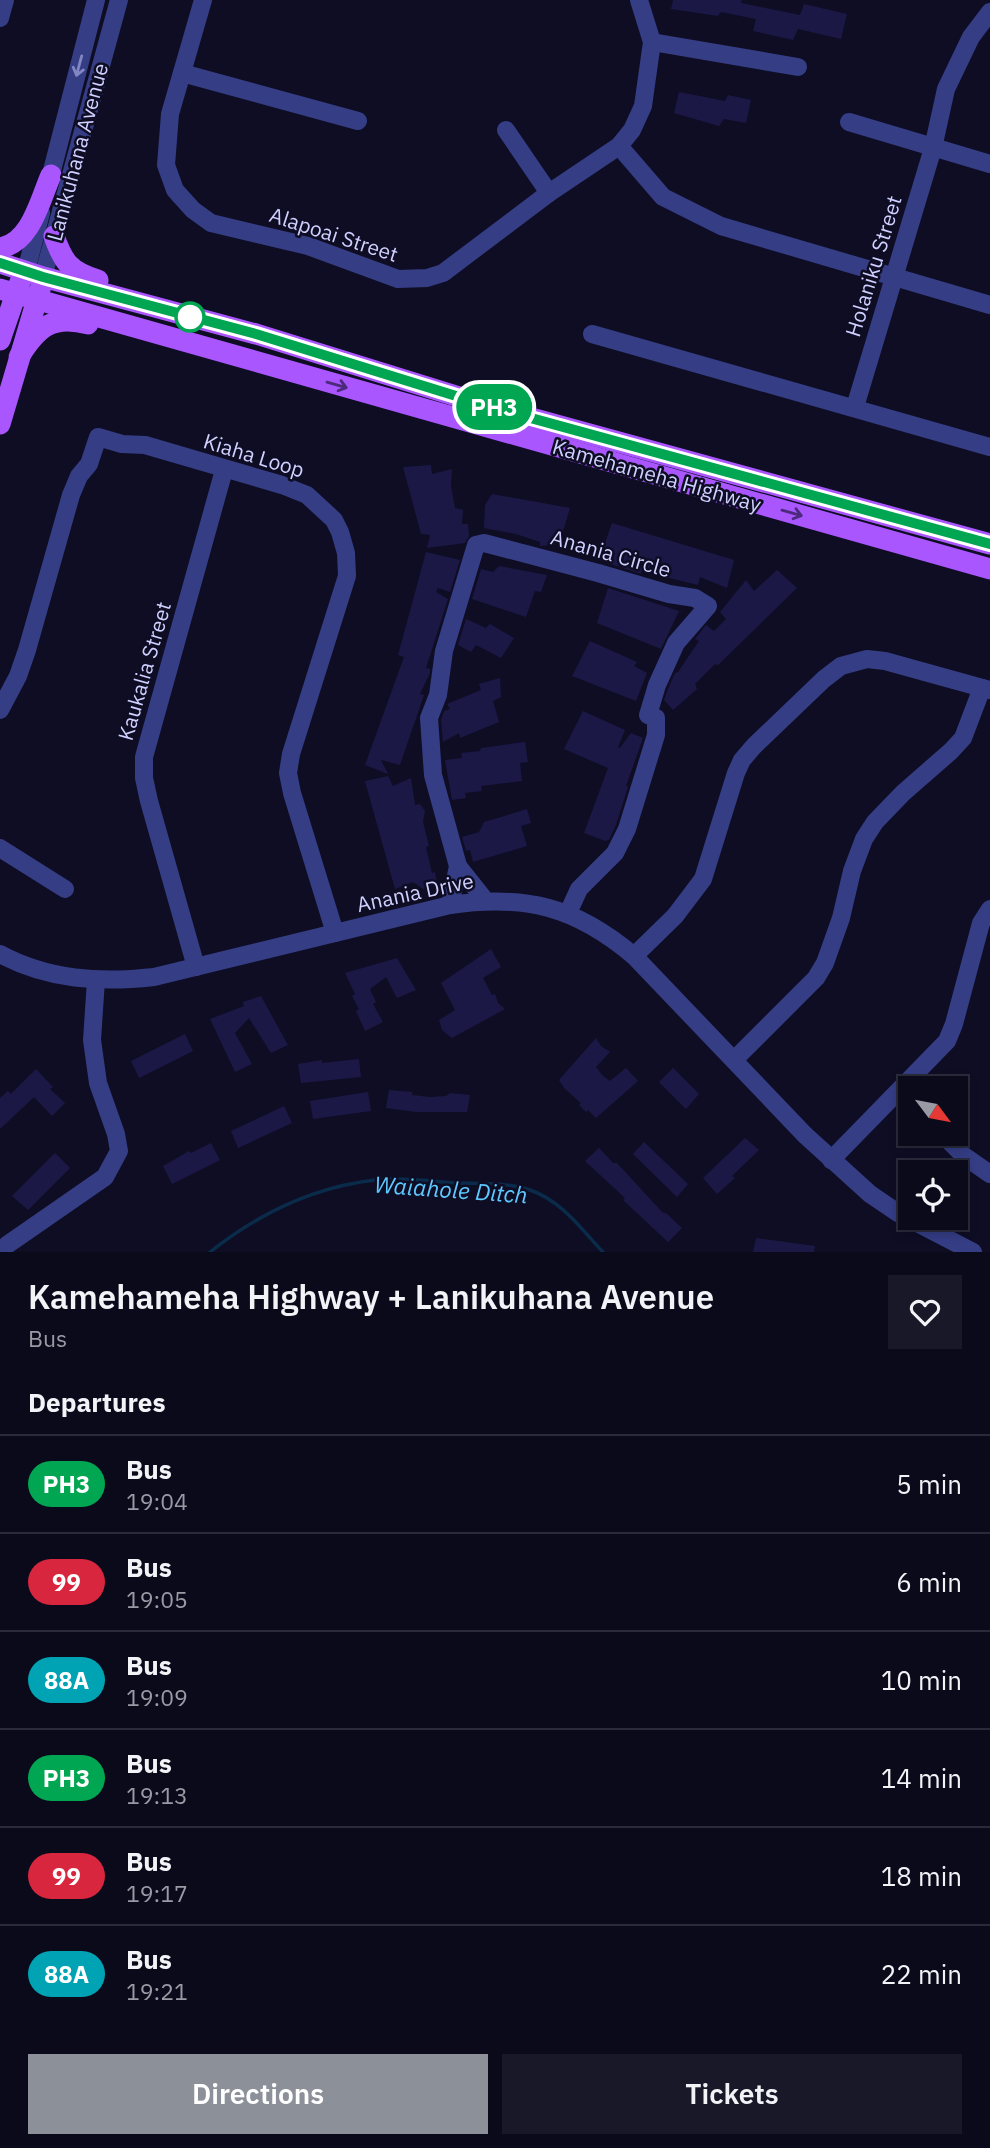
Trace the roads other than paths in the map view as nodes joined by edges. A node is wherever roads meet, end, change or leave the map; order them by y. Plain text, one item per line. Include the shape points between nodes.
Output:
1 (5, 0) edge
2 (96, 0) edge
3 (119, 0) edge
4 (203, 0) edge
5 (639, 0) edge
6 (990, 12) edge
7 (0, 18) edge
8 (652, 42) junction
9 (798, 67) dead end
10 (182, 73) junction
11 (358, 121) dead end
12 (849, 122) dead end
13 (506, 130) dead end
14 (619, 146) junction
15 (933, 148) junction
16 (990, 164) edge
17 (51, 175) junction
18 (549, 193) junction
19 (54, 236) junction
20 (0, 248) edge
21 (0, 263) edge
22 (34, 274) junction
23 (894, 278) junction
24 (8, 291) edge
25 (36, 299) junction
26 (990, 305) edge
27 (256, 334) junction
28 (593, 334) dead end
29 (0, 340) edge
30 (19, 357) junction
31 (299, 374) junction
32 (855, 407) junction
33 (0, 424) edge
34 (990, 447) edge
35 (224, 470) junction
36 (990, 544) edge
37 (990, 569) edge
38 (986, 689) edge
39 (0, 710) edge
40 (0, 848) edge
41 (458, 866) junction
42 (65, 889) dead end
43 (485, 900) junction
44 (450, 905) junction
45 (990, 909) edge
46 (568, 913) junction
47 (335, 933) junction
48 (0, 954) edge
49 (634, 956) junction
50 (196, 967) junction
51 (96, 979) junction
52 (734, 1060) junction
53 (920, 1076) edge
54 (898, 1102) edge
55 (954, 1146) edge
56 (831, 1160) junction
57 (990, 1174) edge
58 (0, 1252) edge
59 (973, 1252) edge

1 - 7 street
2 -> 17 street, Lanikuhana Avenue
3 - 19 street, Lanikuhana Avenue
4 - 10 street, Alapoai Street
5 - 8 street, Alapoai Street
6 - 15 street, Holaniku Street via 971,37 946,89
8 - 9 street
8 - 14 street, Alapoai Street via 643,106
10 - 11 street
10 - 18 street, Alapoai Street via 170,114 166,165 175,190 211,223 308,246 398,279 427,278 443,272
12 - 15 street
13 - 18 street
14 - 18 street, Alapoai Street
14 - 23 street via 663,197 721,226
15 - 16 street
15 - 23 street, Holaniku Street
17 - 20 main road via 27,229 17,242
17 - 22 street, Lanikuhana Avenue
19 - 22 street, Lanikuhana Avenue
19 - 27 main road via 63,259 76,271
21 - 22 main road, Kamehameha Highway
22 - 24 main road, Lanikuhana Avenue
22 - 25 main road, Lanikuhana Avenue
22 - 27 main road, Kamehameha Highway
23 - 26 street
23 - 32 street, Holaniku Street
24 - 25 main road, Kamehameha Highway
24 - 29 main road, Lanikuhana Avenue
25 - 30 main road, Lanikuhana Avenue
25 - 31 main road, Kamehameha Highway
27 - 36 main road, Kamehameha Highway via 498,409
28 - 32 street
30 - 31 main road via 40,329 74,320 163,346
30 - 33 main road, Lanikuhana Avenue
31 -> 37 main road, Kamehameha Highway
32 - 34 street
35 - 39 street, Kiaha Loop via 145,445 98,437 71,495 27,650
35 - 47 street, Kiaha Loop via 307,495 334,520 346,553 347,576 288,772
35 - 50 street, Kaukalia Street via 144,757 149,801
38 - 49 street via 885,661 867,659 841,666 742,760 703,879 675,916
38 - 52 street via 963,738 902,793 864,839 832,943 816,978
40 - 42 street
41 - 43 street, Anania Circle
41 - 44 street, Anania Circle
41 - 46 street, Anania Circle via 433,775 429,718 476,545 495,545 695,598 708,606 676,643 657,685 648,715 656,718 656,735 627,829 615,853 579,889
43 - 44 street, Anania Drive
43 - 46 street, Anania Drive via 522,901
44 - 47 street, Anania Drive
45 - 53 street via 947,1041
46 - 49 street, Anania Drive via 608,934
47 - 50 street, Anania Drive
48 - 51 street, Anania Drive via 56,976
49 - 52 street, Anania Drive
50 - 51 street, Anania Drive via 122,981
51 - 58 street via 92,1040 98,1083 119,1151 105,1177
52 - 56 street, Anania Drive
54 - 56 street
55 - 57 street
56 - 59 street, Anania Drive via 898,1213

